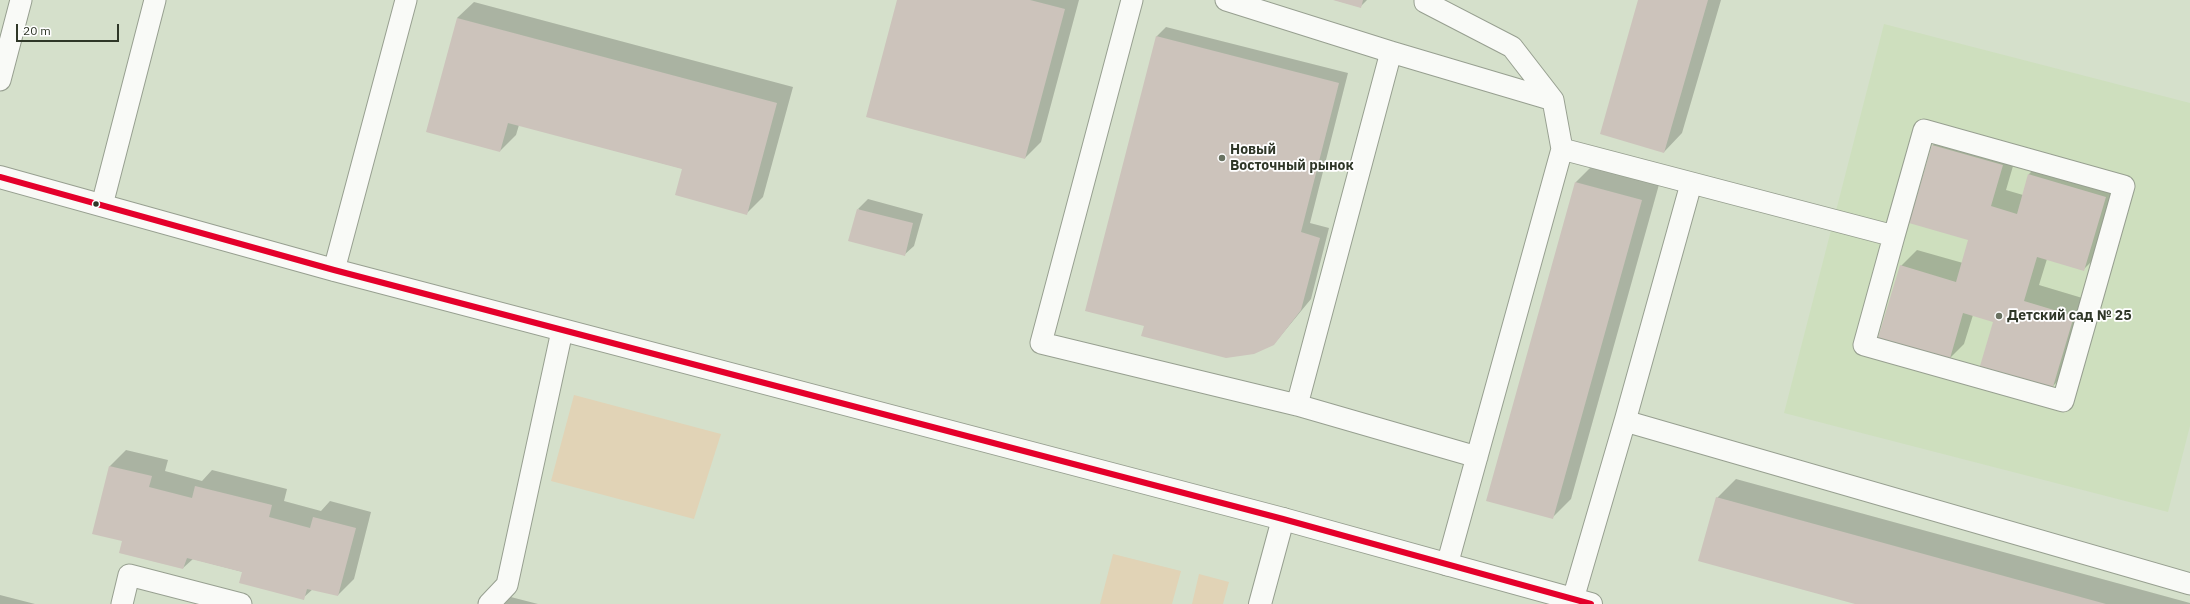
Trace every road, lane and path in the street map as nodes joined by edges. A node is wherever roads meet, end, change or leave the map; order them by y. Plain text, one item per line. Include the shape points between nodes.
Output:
1 (21, 0) edge
2 (155, 0) edge
3 (406, 0) edge
4 (1132, 0) edge
5 (1226, 0) edge
6 (1425, 0) edge
7 (1391, 52) junction
8 (0, 80) edge
9 (1553, 100) junction
10 (1562, 149) junction
11 (0, 177) edge
12 (1691, 184) junction
13 (102, 205) junction
14 (1894, 236) junction
15 (334, 270) junction
16 (562, 331) junction
17 (1297, 405) junction
18 (1625, 421) junction
19 (1477, 457) junction
20 (1283, 519) junction
21 (1447, 565) junction
22 (2190, 584) edge
23 (1582, 602) edge
24 (122, 604) edge
25 (241, 604) edge
26 (489, 604) edge
27 (1260, 604) edge

1 - 8 lane
2 - 13 lane
3 - 15 lane
4 - 17 lane via 1042,343
5 - 7 lane
6 - 9 lane via 1512,47
7 - 9 lane
7 - 17 lane
9 - 10 lane
10 - 12 lane
10 - 19 lane
11 - 13 street
12 - 14 lane
12 - 18 lane
13 - 15 street
14 - 14 lane via 1864,345 2063,401 2124,186 1924,130
15 - 16 street
16 - 20 street
16 - 26 lane via 508,585
17 - 19 lane
18 - 22 lane
18 - 23 lane
19 - 21 lane
20 - 21 street
20 - 27 street
21 - 23 street
24 - 25 lane via 129,576

